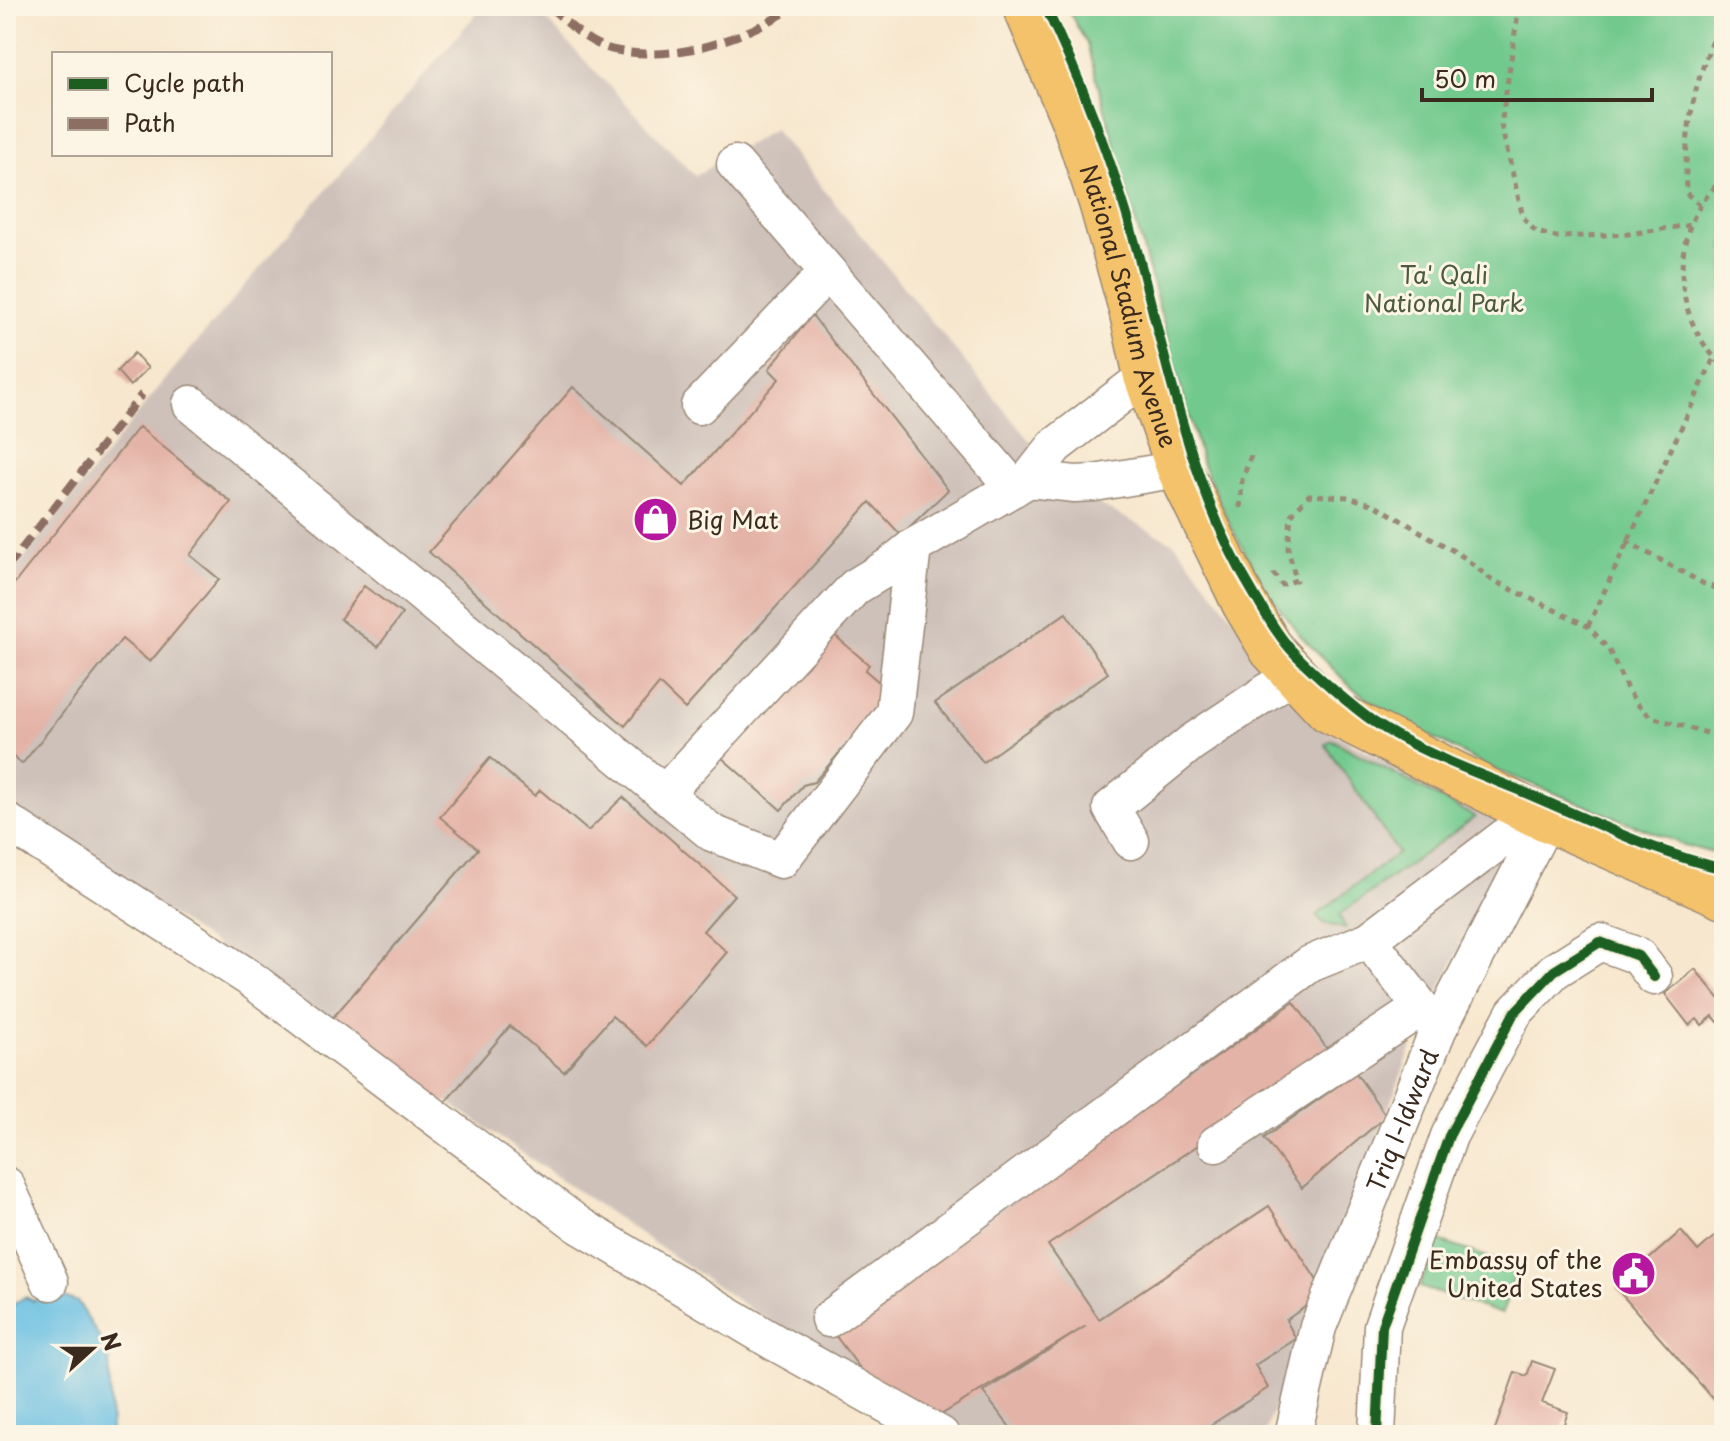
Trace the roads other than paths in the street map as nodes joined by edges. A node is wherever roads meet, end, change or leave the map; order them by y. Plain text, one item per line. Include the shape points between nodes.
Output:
1 (1025, 6) edge
2 (735, 164) dead end
3 (828, 272) junction
4 (1146, 376) junction
5 (191, 404) dead end
6 (699, 406) dead end
7 (1179, 469) junction
8 (1022, 483) junction
9 (913, 547) junction
10 (1294, 674) junction
11 (664, 794) junction
12 (1541, 816) junction
13 (6, 821) edge
14 (1131, 841) dead end
15 (1724, 896) edge
16 (1369, 940) junction
17 (1654, 977) dead end
18 (1430, 1019) junction
19 (1216, 1144) dead end
20 (6, 1185) edge
21 (50, 1282) dead end
22 (829, 1319) dead end
23 (941, 1435) edge
24 (1293, 1435) edge
25 (1377, 1435) edge

1 - 4 main road, National Stadium Avenue via 1101,202
2 - 3 street
3 - 6 street
3 - 8 street
4 - 7 main road, National Stadium Avenue
4 - 8 street via 1055,446
5 - 11 street
7 - 8 street via 1094,483
7 - 10 main road, National Stadium Avenue via 1244,603 1272,650
8 - 9 street
9 - 11 street via 855,587
9 - 11 street via 894,713 781,860 712,833
10 - 12 main road, National Stadium Avenue via 1328,710
10 - 14 street via 1191,743 1111,808
12 - 15 main road, National Stadium Avenue
12 - 16 street
12 - 18 street, Triq l-Idward
13 - 23 street via 248,977 579,1225
16 - 18 street
16 - 22 street via 1310,964
17 - 25 street via 1638,956 1600,942 1554,971 1514,1013 1449,1136 1382,1326
18 - 19 street
18 - 24 street, Triq l-Idward via 1318,1327
20 - 21 street

